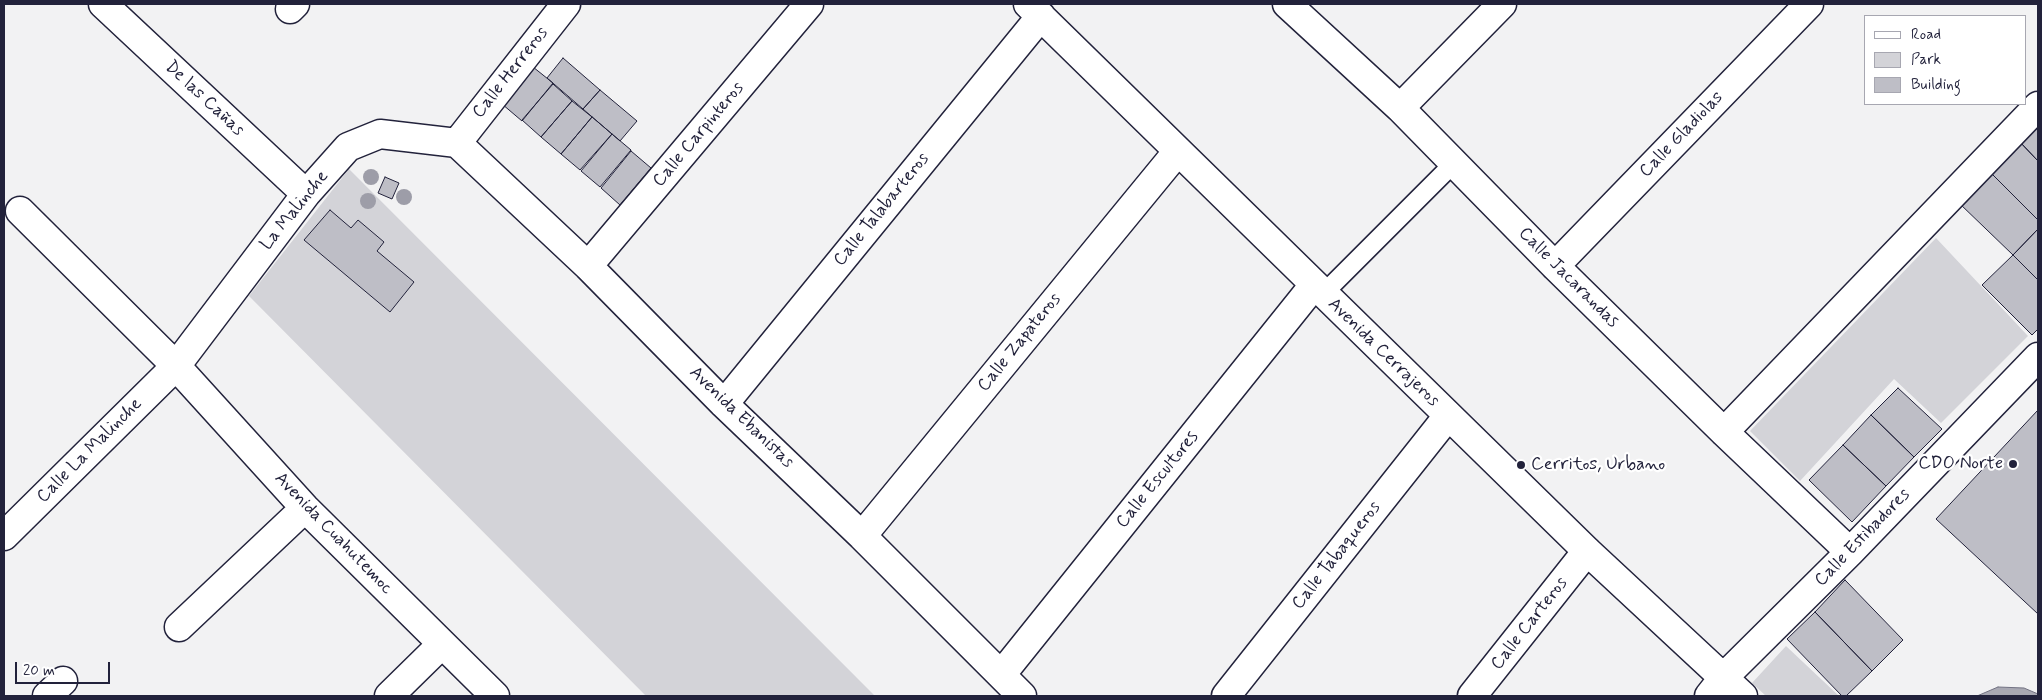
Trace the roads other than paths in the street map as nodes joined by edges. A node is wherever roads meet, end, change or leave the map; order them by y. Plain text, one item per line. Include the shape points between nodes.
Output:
1 (103, 4) edge
2 (809, 4) edge
3 (1287, 4) edge
4 (1502, 4) edge
5 (1809, 4) edge
6 (559, 6) edge
7 (1035, 10) edge
8 (2038, 106) edge
9 (1400, 108) junction
10 (457, 143) junction
11 (1178, 151) junction
12 (1454, 163) junction
13 (306, 194) junction
14 (20, 211) dead end
15 (588, 266) junction
16 (1555, 266) junction
17 (1319, 289) junction
18 (2038, 357) edge
19 (176, 366) junction
20 (724, 404) junction
21 (1448, 416) junction
22 (1724, 432) junction
23 (304, 508) junction
24 (4, 536) edge
25 (862, 536) junction
26 (1587, 551) junction
27 (1850, 552) junction
28 (179, 627) dead end
29 (442, 644) junction
30 (1002, 675) junction
31 (1717, 687) edge
32 (389, 696) edge
33 (495, 696) edge
34 (1022, 696) edge
35 (1226, 696) edge
36 (1472, 696) edge
37 (1743, 696) edge

1 - 13 street, De las Cañas
2 - 15 street, Calle Carpinteros
3 - 9 street, Calle Jacarandas
4 - 9 street
5 - 16 street, Calle Gladiolas
6 - 10 street, Calle Herreros
7 - 11 street, Avenida Cerrajeros
7 - 20 street, Calle Talabarteros
8 - 22 street
9 - 12 street, Calle Jacarandas
10 - 13 street, La Malinche via 380,134 348,147
10 - 15 street, Avenida Ebanistas
11 - 17 street, Avenida Cerrajeros
11 - 25 street, Calle Zapateros
12 - 16 street, Calle Jacarandas
12 - 17 lane
13 - 19 street, La Malinche
14 - 19 street, Avenida Cuahutemoc
15 - 20 street, Avenida Ebanistas
16 - 22 street, Calle Jacarandas
17 - 21 street, Avenida Cerrajeros
17 - 30 street, Calle Escultores
18 - 27 street, Calle Estibadores
19 - 23 street, Avenida Cuahutemoc
19 - 24 street, Calle La Malinche
20 - 25 street, Avenida Ebanistas
21 - 26 street, Avenida Cerrajeros
21 - 35 street, Calle Tabaqueros
22 - 27 street, Calle Jacarandas
23 - 28 street
23 - 29 street, Avenida Cuahutemoc
25 - 30 street, Avenida Ebanistas
26 - 31 street, Avenida Cerrajeros
26 - 36 street, Calle Carteros
27 - 31 street, Calle Estibadores
29 - 32 street
29 - 33 street, Avenida Cuahutemoc
30 - 34 street, Avenida Ebanistas
31 - 37 street, Avenida Cerrajeros

